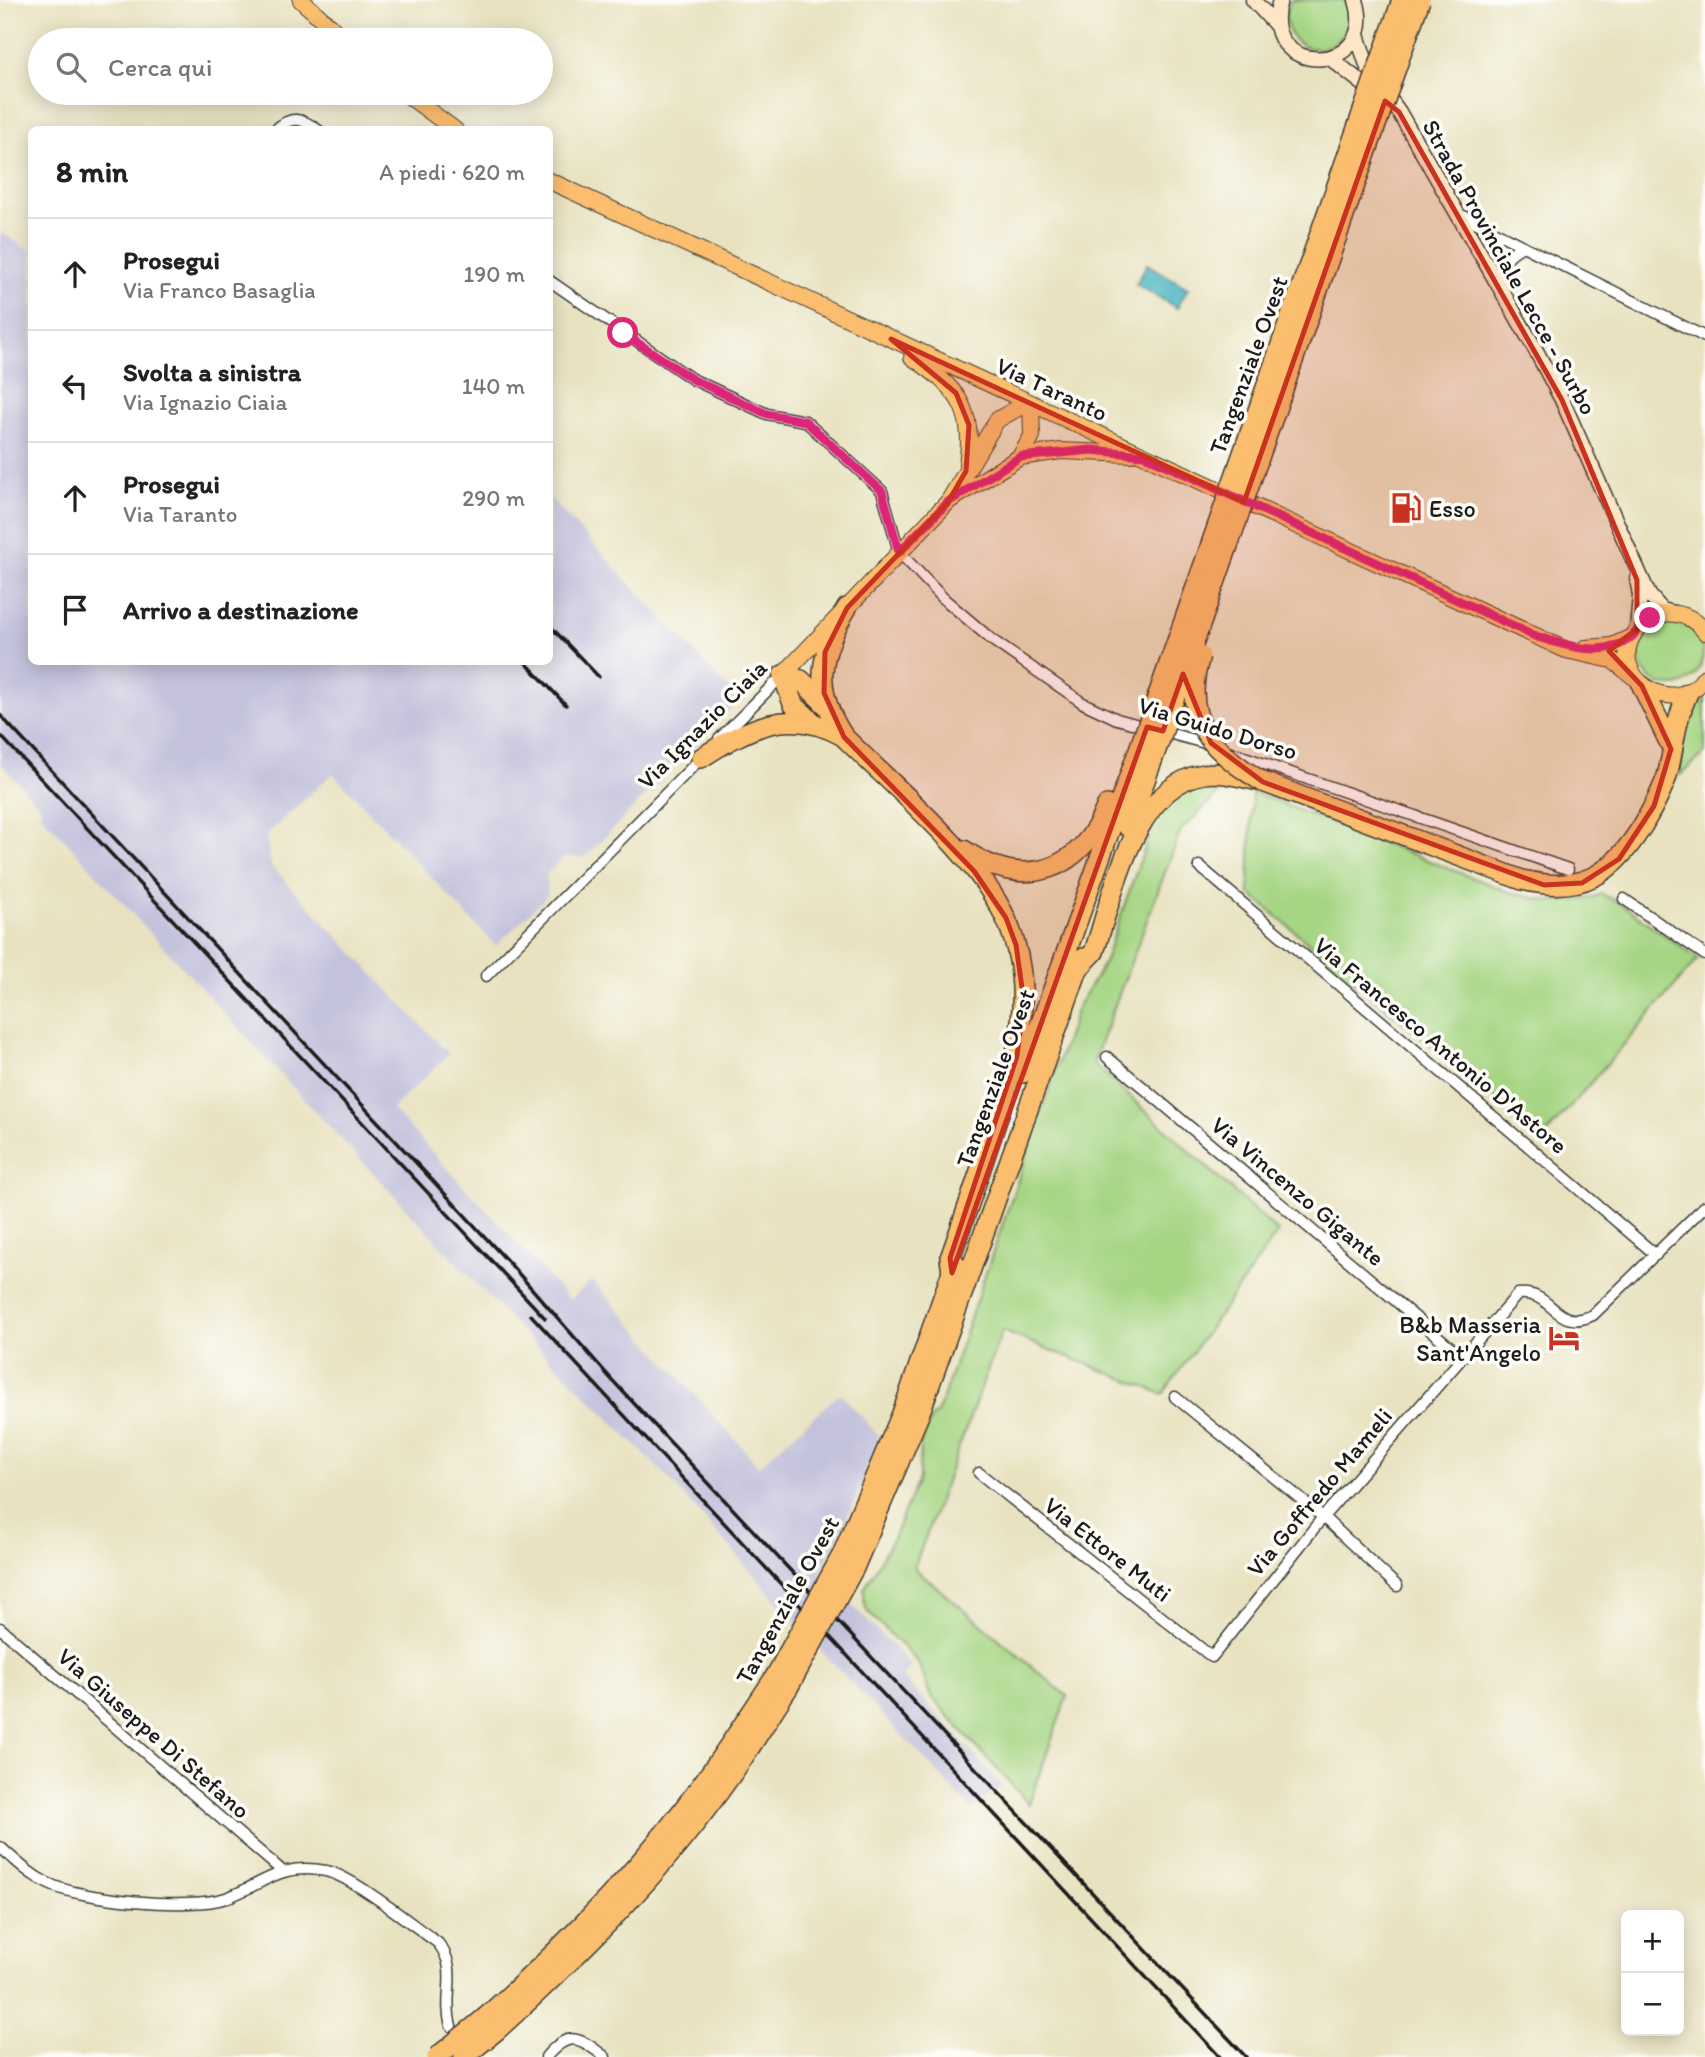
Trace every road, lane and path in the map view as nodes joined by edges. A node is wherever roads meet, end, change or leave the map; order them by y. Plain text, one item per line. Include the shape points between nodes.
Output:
1 (301, 0) edge
2 (1253, 0) edge
3 (1280, 0) edge
4 (1356, 0) edge
5 (1402, 0) edge
6 (1420, 0) edge
7 (1276, 25) junction
8 (332, 28) edge
9 (1357, 35) junction
10 (1330, 58) junction
11 (421, 105) edge
12 (1399, 112) junction
13 (279, 126) edge
14 (311, 126) edge
15 (450, 126) edge
16 (553, 182) edge
17 (1459, 214) junction
18 (1523, 246) junction
19 (553, 283) edge
20 (1500, 284) junction
21 (1705, 337) edge
22 (891, 340) junction
23 (1031, 405) junction
24 (1144, 455) junction
25 (1020, 457) junction
26 (966, 471) junction
27 (948, 502) junction
28 (1237, 521) junction
29 (899, 552) junction
30 (1634, 564) junction
31 (846, 608) junction
32 (1674, 613) junction
33 (1705, 632) edge
34 (1635, 633) junction
35 (1535, 636) junction
36 (783, 675) junction
37 (1638, 681) junction
38 (1698, 686) edge
39 (827, 707) junction
40 (815, 724) junction
41 (844, 737) junction
42 (1145, 738) junction
43 (1671, 749) junction
44 (701, 758) junction
45 (1263, 782) junction
46 (943, 835) junction
47 (1199, 866) dead end
48 (1568, 869) dead end
49 (1624, 899) dead end
50 (1705, 955) edge
51 (1077, 970) junction
52 (486, 976) dead end
53 (1107, 1057) dead end
54 (1705, 1206) edge
55 (1656, 1255) junction
56 (952, 1273) junction
57 (1461, 1356) junction
58 (1175, 1397) dead end
59 (911, 1413) junction
60 (978, 1474) dead end
61 (1323, 1517) junction
62 (1397, 1586) dead end
63 (0, 1628) edge
64 (1212, 1657) joint
65 (0, 1847) edge
66 (281, 1870) junction
67 (491, 2024) junction
68 (451, 2026) dead end
69 (437, 2057) edge
70 (464, 2057) edge
71 (546, 2057) edge
72 (605, 2057) edge

1 - 8 main road
2 - 7 street
3 - 7 street
4 - 9 street, Strada Provinciale Lecce - Surbo via 1360,12
5 - 42 highway, Tangenziale Ovest, bridge
6 - 28 highway, Tangenziale Ovest, bridge
7 - 10 street via 1286,44 1302,57
9 - 10 street
9 - 12 street, Strada Provinciale Lecce - Surbo via 1368,68
10 - 12 street
11 - 15 main road
12 - 17 street, Strada Provinciale Lecce - Surbo
13 - 14 street via 296,118
16 - 22 main road, Via Taranto
17 - 18 street
17 - 20 street, Strada Provinciale Lecce - Surbo
18 - 20 street via 1502,263
18 - 21 street
19 - 29 street via 692,379 767,414 805,421 882,491
20 - 30 street, Strada Provinciale Lecce - Surbo via 1562,400
22 - 23 main road, Via Taranto
22 - 26 main road, Via Ignazio Ciaia via 956,393 969,425
23 - 24 main road, Via Taranto
23 - 25 main road via 1032,436
23 - 26 main road, Via Ignazio Ciaia via 997,420
24 - 25 main road, Via Ignazio Ciaia via 1091,450
24 - 35 main road, Via Taranto
25 - 27 main road, Via Ignazio Ciaia
26 - 27 main road, Via Ignazio Ciaia
27 - 29 main road, Via Ignazio Ciaia
28 - 42 highway, Tangenziale Ovest, bridge
28 - 45 highway, bridge via 1234,547 1193,690 1196,710 1211,743 1228,761
29 - 31 main road, Via Ignazio Ciaia
29 - 48 street, Via Guido Dorso via 992,640 1083,703 1117,719 1200,741
30 - 32 street, Strada Provinciale Lecce - Surbo via 1654,603
30 - 34 street, Strada Provinciale Lecce - Surbo via 1640,595
31 - 36 main road, Via Ignazio Ciaia
31 - 39 highway via 825,652 822,678
32 - 33 main road via 1695,621
32 - 34 main road, Via Taranto via 1657,615
34 - 35 main road, Via Taranto via 1599,649 1566,646
34 - 37 main road via 1629,661
35 - 37 main road, Via Taranto via 1566,650 1612,660
36 - 39 highway via 801,680
36 - 40 highway via 793,704
36 - 44 street, Via Ignazio Ciaia
37 - 38 main road, Via Taranto via 1666,696
37 - 43 highway
38 - 43 highway via 1675,724
39 - 41 highway
40 - 41 highway
40 - 44 highway via 784,721 755,727
41 - 46 highway
42 - 46 highway via 1090,840 1054,866 1023,872 1001,870
42 - 51 highway, Tangenziale Ovest
42 - 56 highway, Tangenziale Ovest
43 - 45 highway via 1654,806 1619,859 1582,883 1559,886 1497,872
44 - 52 street, Via Ignazio Ciaia
45 - 51 highway via 1205,774 1187,779 1157,801 1138,830 1094,952
46 - 56 highway via 1006,918 1022,974 1024,1002 1011,1078 950,1258
47 - 55 street, Via Francesco Antonio D'Astore
49 - 50 street
51 - 59 highway, Tangenziale Ovest
53 - 57 street, Via Vincenzo Gigante
54 - 55 street
55 - 57 street, Via Goffredo Mameli via 1593,1315 1580,1321 1563,1318 1531,1293 1518,1294
56 - 59 highway, Tangenziale Ovest
57 - 61 street, Via Goffredo Mameli
58 - 61 street
59 - 67 highway, Tangenziale Ovest, bridge via 854,1568 781,1683 729,1779 574,1959
60 - 64 street, Via Ettore Muti
61 - 62 street
61 - 64 street, Via Goffredo Mameli
63 - 66 street, Via Giuseppe Di Stefano
65 - 66 street via 48,1884 111,1899 224,1899
66 - 68 street via 328,1871 438,1943 448,1955 451,1970 447,2012
67 - 69 highway, Tangenziale Ovest, bridge
67 - 70 highway, Tangenziale Ovest, bridge
71 - 72 street via 568,2038 578,2039

